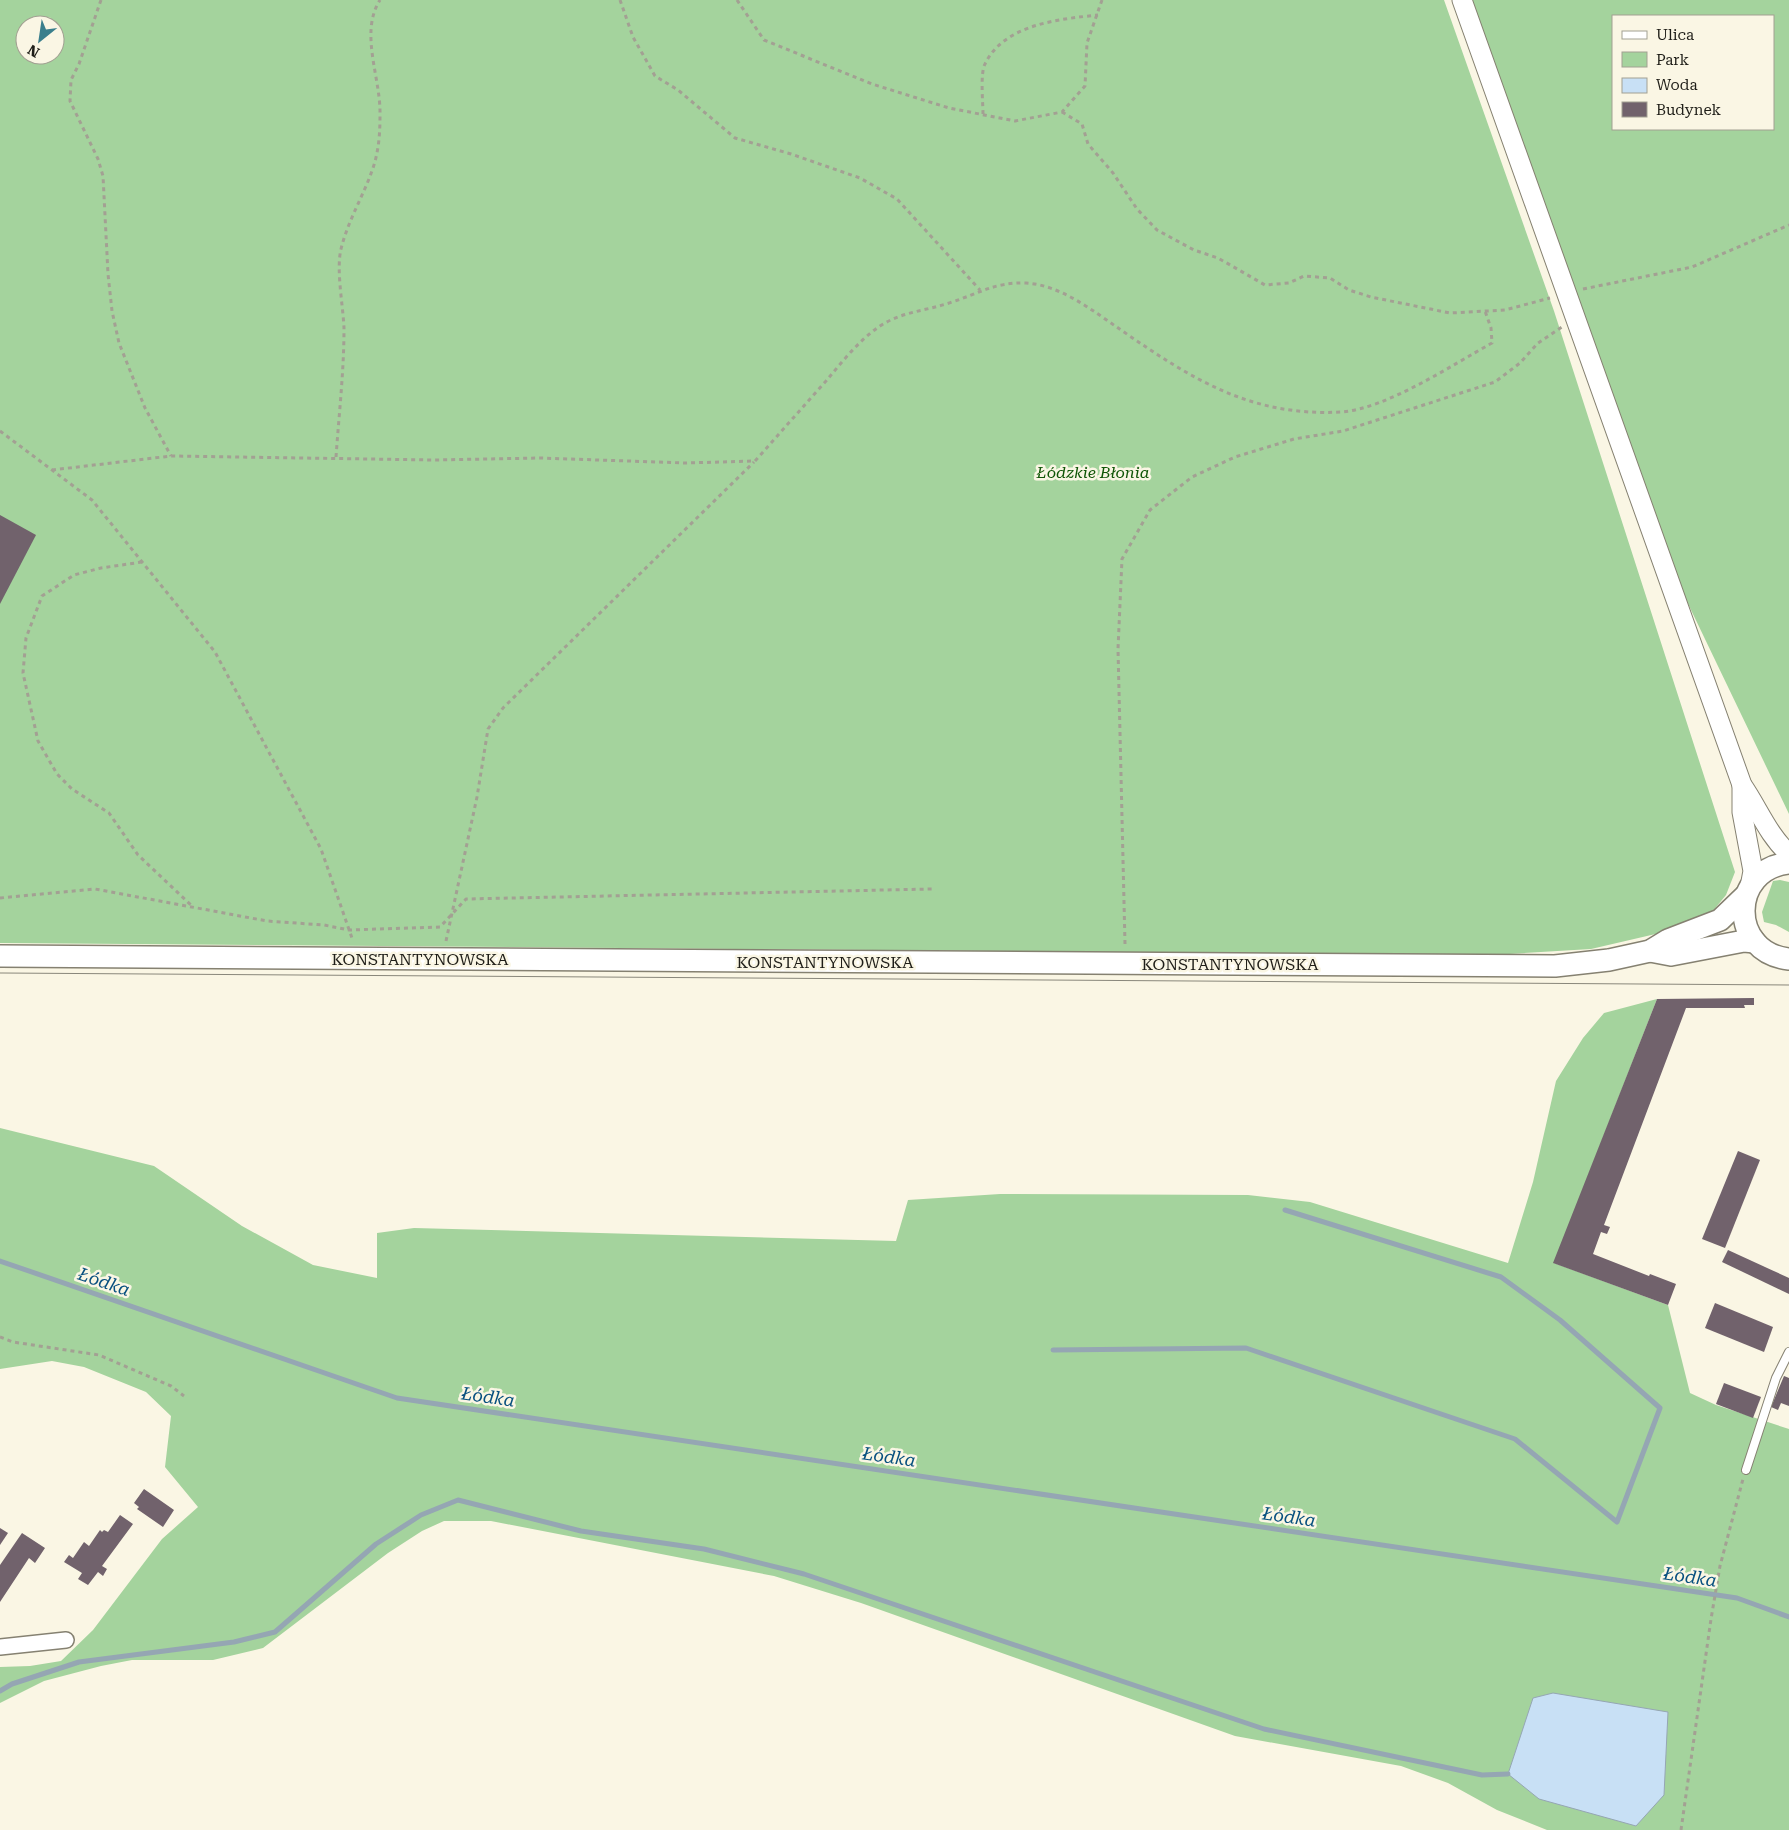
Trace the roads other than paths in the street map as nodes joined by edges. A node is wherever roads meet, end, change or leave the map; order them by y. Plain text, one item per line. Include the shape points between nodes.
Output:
1 (1462, 0) edge
2 (1742, 785) junction
3 (1789, 854) edge
4 (1789, 863) edge
5 (1748, 891) junction
6 (1755, 942) junction
7 (1650, 951) junction
8 (0, 956) edge
9 (1789, 959) edge
10 (1789, 1352) edge
11 (1746, 1470) road end
12 (66, 1640) dead end
13 (0, 1647) edge

1 - 2 street
2 - 3 street via 1759,808 1771,835
2 - 5 street via 1742,812 1753,871
4 - 5 main road, KONSTANTYNOWSKA via 1766,870
5 - 6 main road via 1744,919
5 - 7 main road, KONSTANTYNOWSKA via 1720,920 1668,940
6 - 7 main road, KONSTANTYNOWSKA via 1744,941 1671,956
6 - 9 main road via 1768,952
7 - 8 main road, KONSTANTYNOWSKA via 1610,960 1555,966
10 - 11 lane via 1776,1378
12 - 13 street

